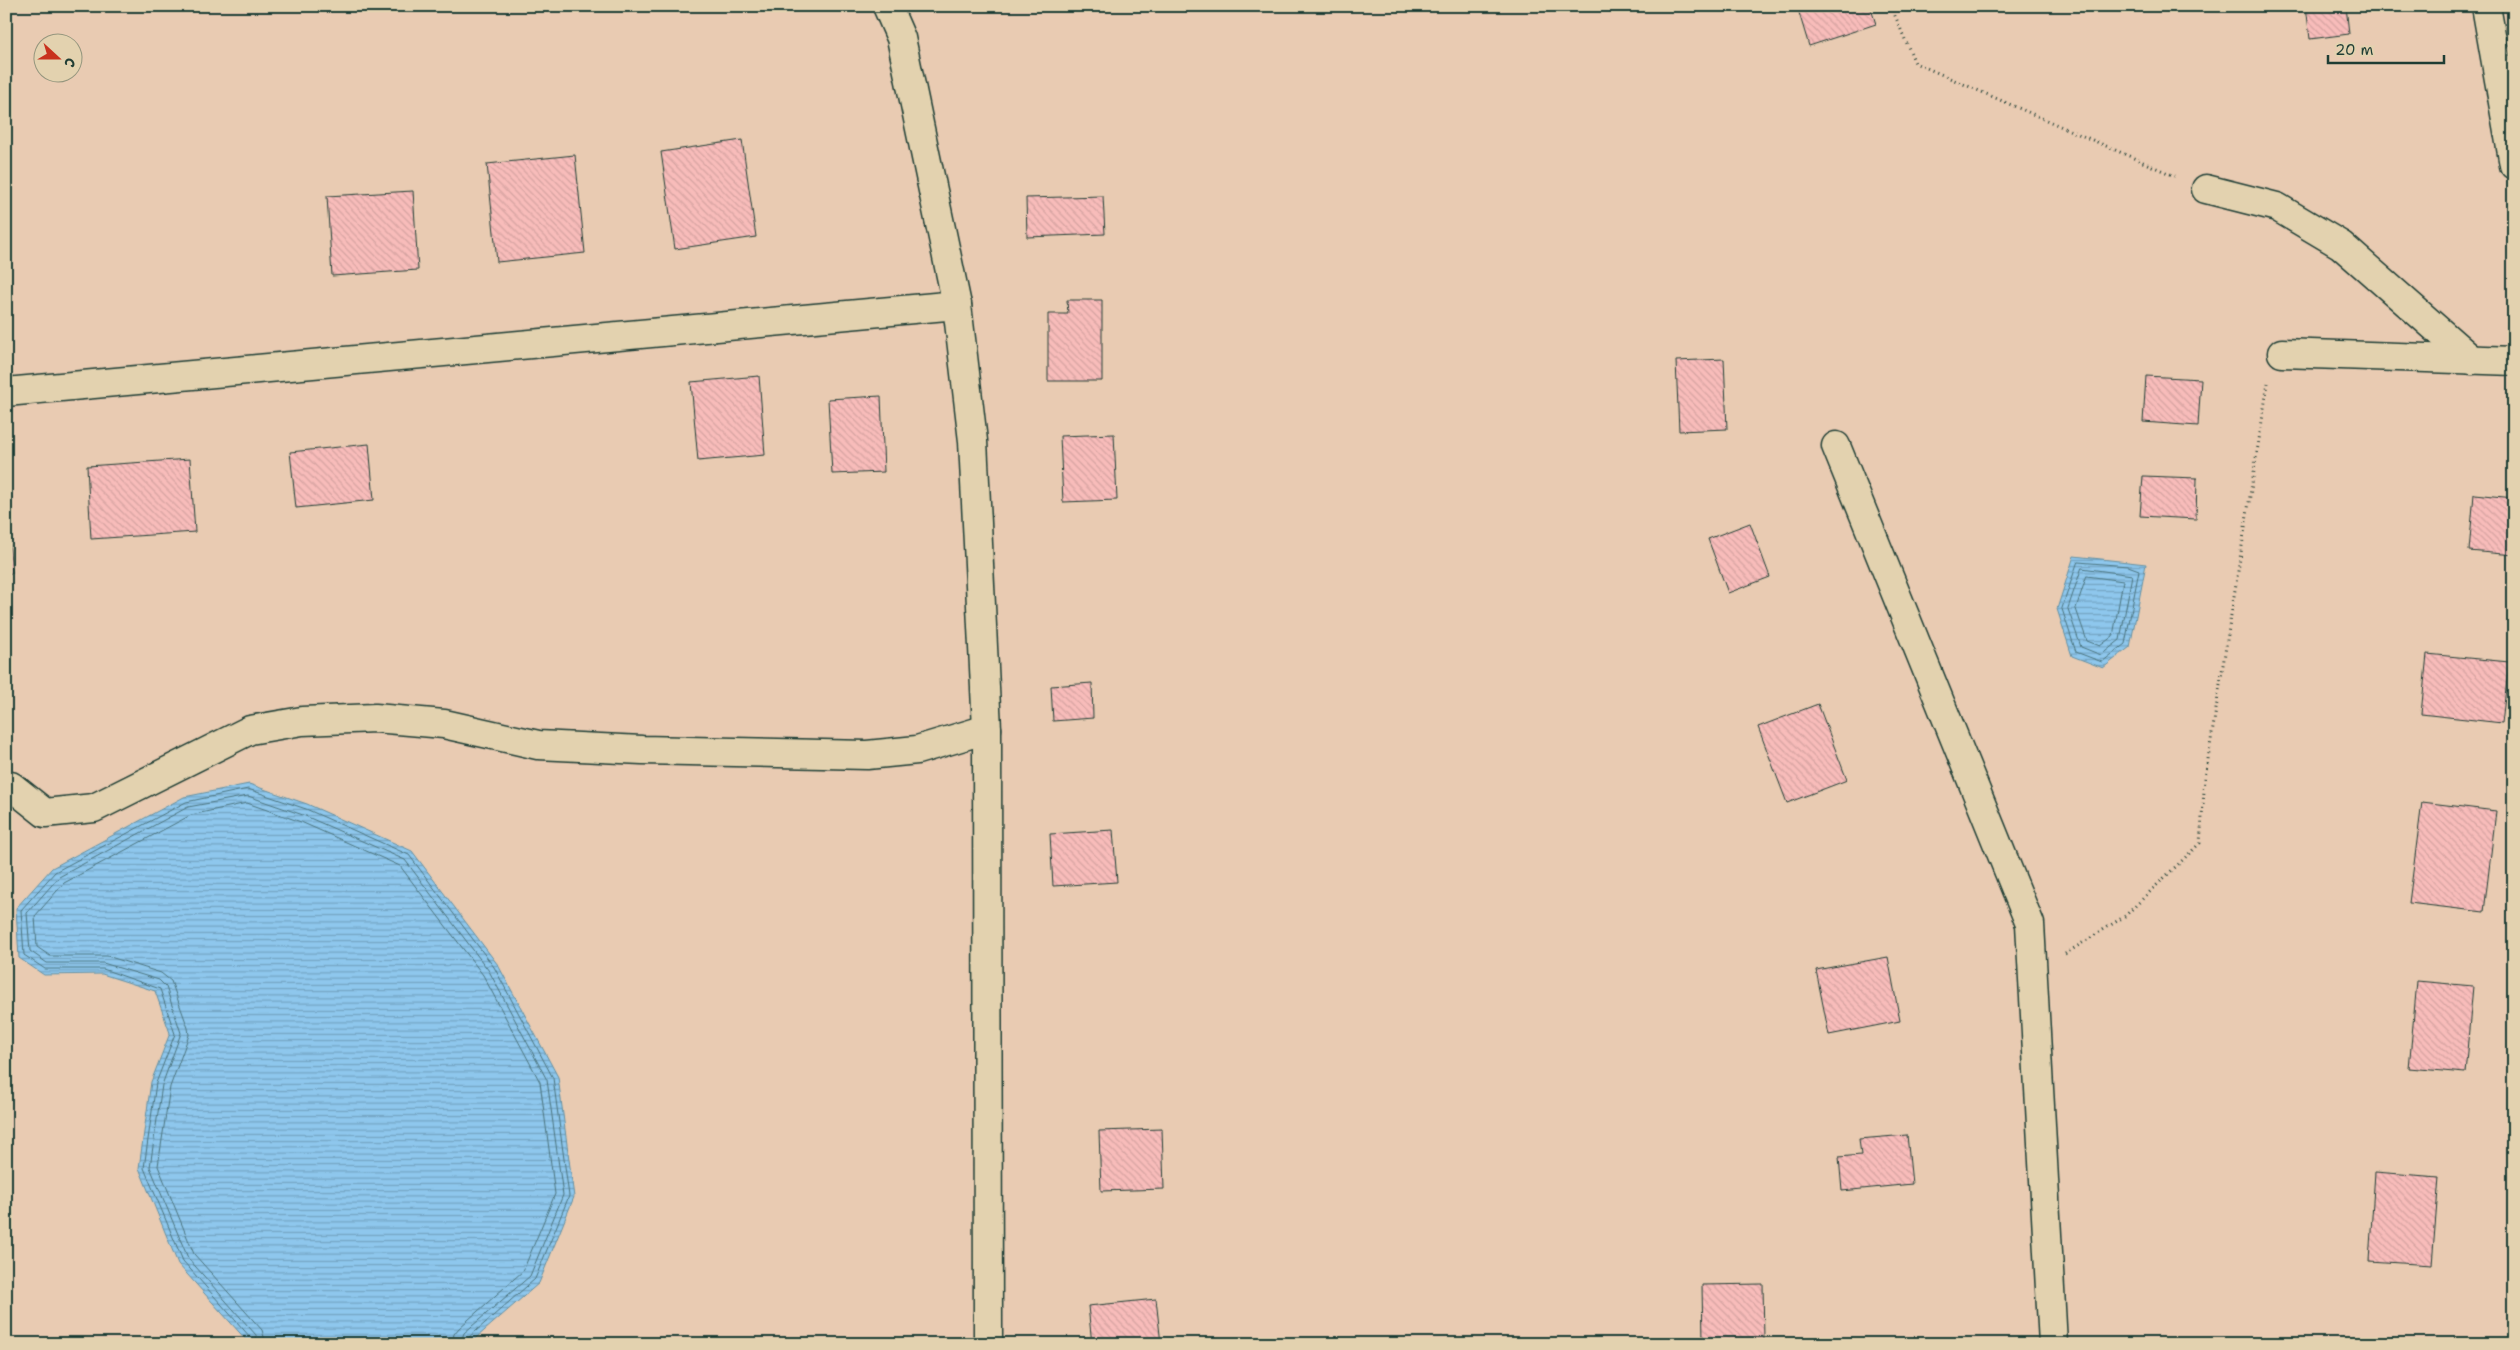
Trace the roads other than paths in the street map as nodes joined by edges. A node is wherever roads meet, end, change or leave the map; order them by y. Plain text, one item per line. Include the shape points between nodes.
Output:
1 (887, 6) edge
2 (2486, 6) edge
3 (2514, 165) edge
4 (2206, 188) road end
5 (957, 305) junction
6 (2282, 353) road end
7 (2472, 360) junction
8 (2514, 361) edge
9 (6, 392) edge
10 (1836, 446) dead end
11 (987, 729) junction
12 (6, 789) edge
13 (988, 1344) edge
14 (2053, 1344) edge

1 - 5 street via 902,38
2 - 3 street
4 - 7 street via 2277,207 2341,245
5 - 9 street
5 - 11 street via 973,441
6 - 7 street
7 - 8 street
10 - 14 street via 2030,924
11 - 12 street via 917,750 866,754 538,745 444,724 375,718 302,721 250,730 94,808 45,813 11,786
11 - 13 street

